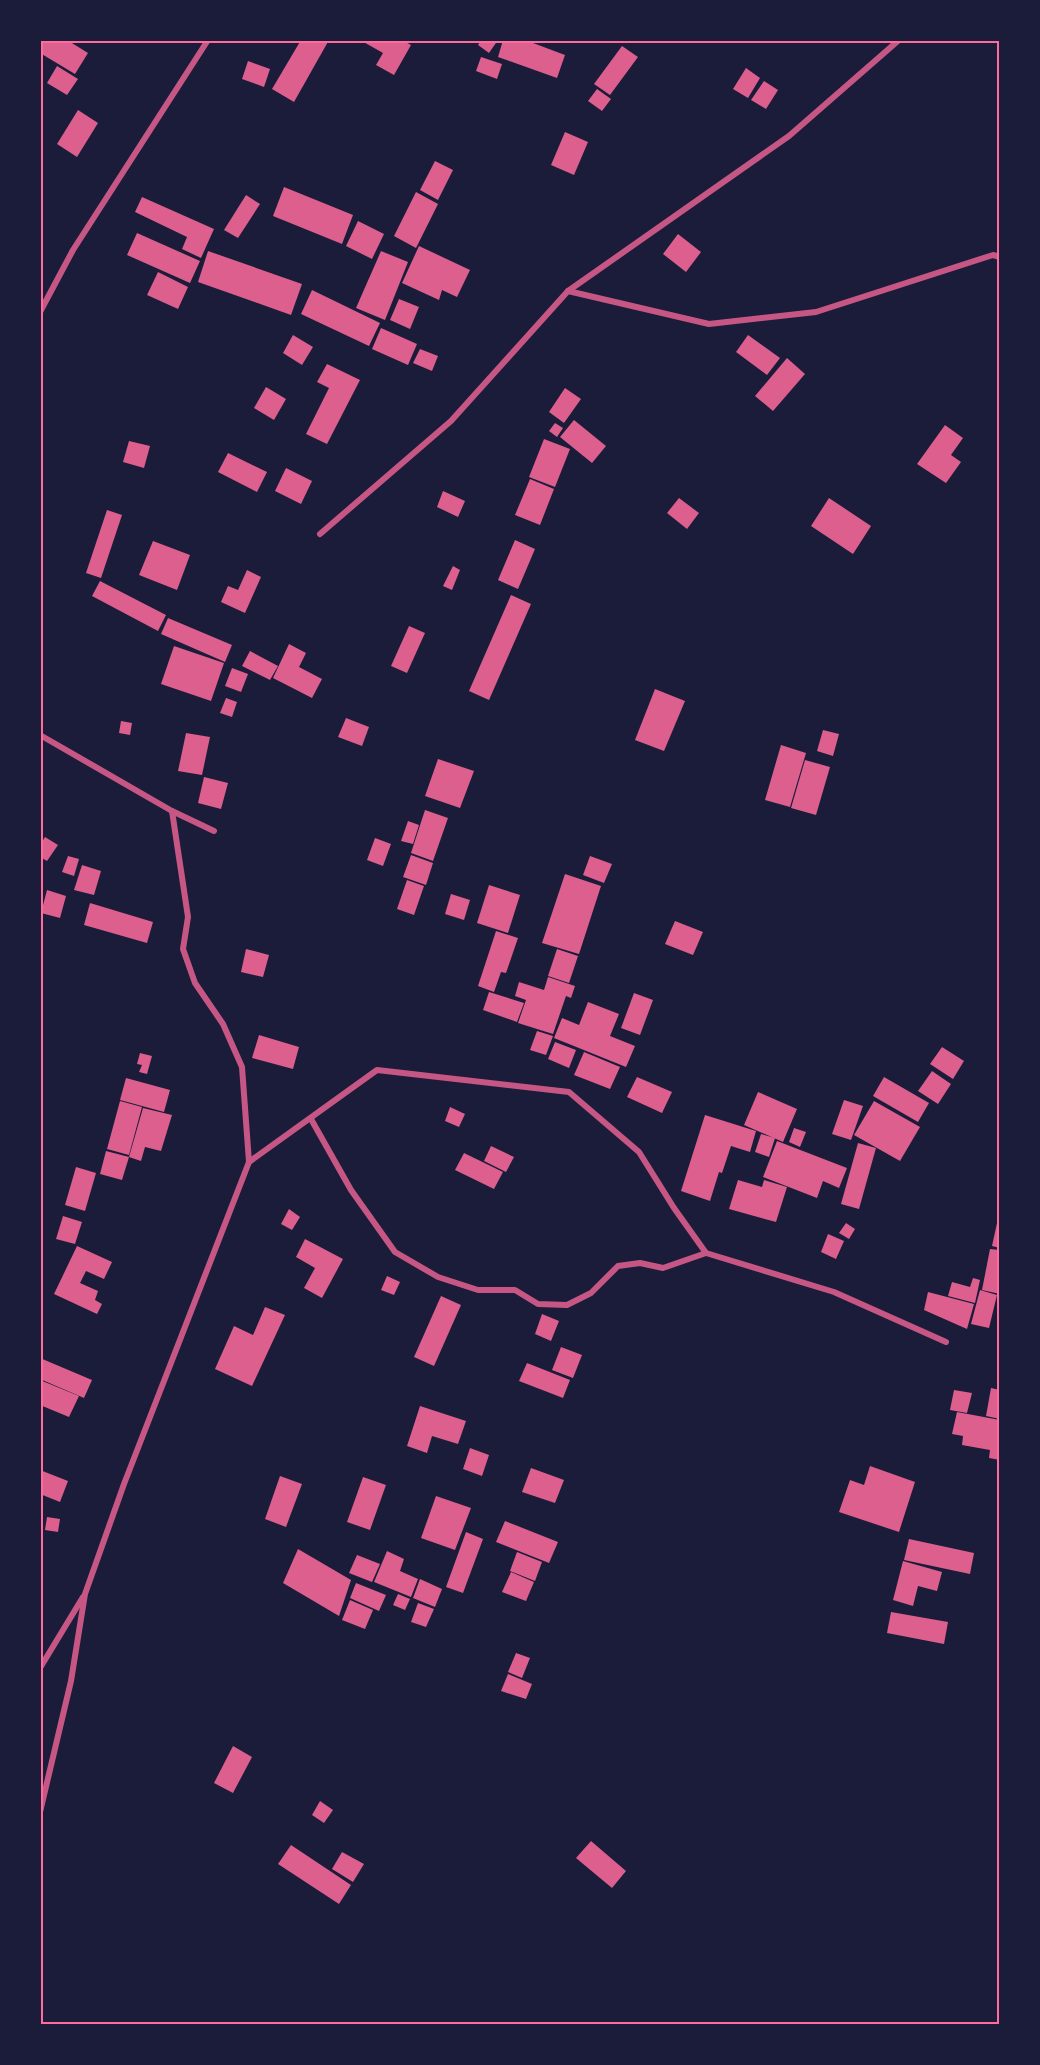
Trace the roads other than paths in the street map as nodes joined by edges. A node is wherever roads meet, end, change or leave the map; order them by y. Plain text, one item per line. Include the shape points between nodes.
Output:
1 (208, 40) edge
2 (898, 40) edge
3 (999, 257) edge
4 (568, 291) junction
5 (40, 312) edge
6 (320, 534) dead end
7 (40, 735) edge
8 (172, 811) junction
9 (214, 831) dead end
10 (311, 1119) junction
11 (249, 1162) junction
12 (706, 1253) junction
13 (946, 1342) dead end
14 (85, 1594) junction
15 (40, 1668) edge
16 (40, 1812) edge

1 - 5 street via 73,250
2 - 4 street via 789,136
3 - 4 street via 993,255 816,312 709,324
4 - 6 street via 451,421
7 - 8 street
8 - 9 street
8 - 11 street via 188,917 183,949 195,983 223,1024 242,1067
10 - 11 street
10 - 12 street via 377,1070 569,1092 639,1152
10 - 12 street via 351,1190 395,1252 438,1277 478,1290 515,1290 538,1304 567,1305 591,1293 618,1266 640,1263 663,1269
11 - 14 street
12 - 13 street via 834,1292
14 - 15 street
14 - 16 street via 71,1681

